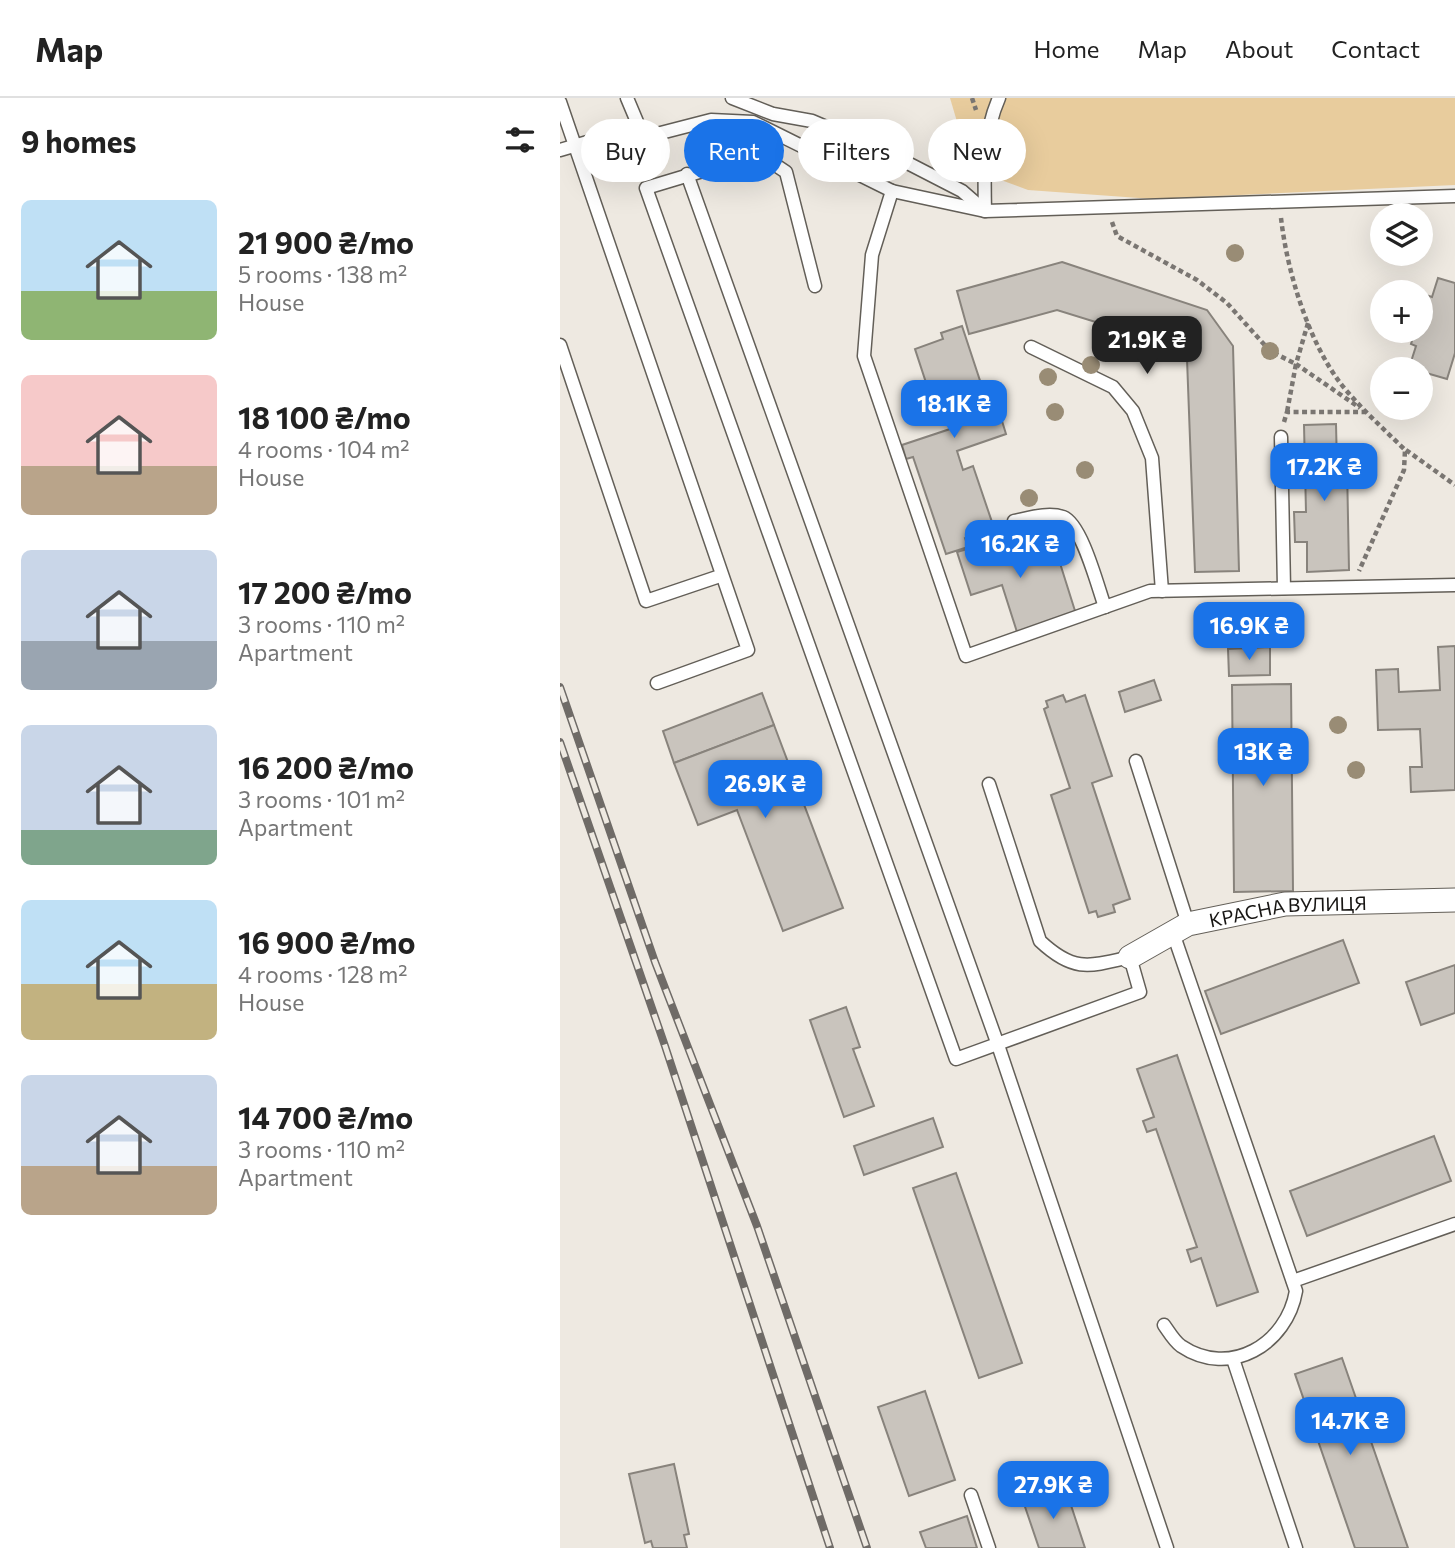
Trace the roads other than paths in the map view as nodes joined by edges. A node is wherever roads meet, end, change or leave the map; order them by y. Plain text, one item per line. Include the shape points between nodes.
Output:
1 (627, 98) edge
2 (732, 98) edge
3 (999, 98) edge
4 (560, 102) edge
5 (636, 119) edge
6 (670, 130) edge
7 (581, 143) edge
8 (575, 145) junction
9 (560, 150) edge
10 (784, 171) edge
11 (684, 175) edge
12 (690, 182) edge
13 (892, 191) junction
14 (1455, 196) edge
15 (985, 211) junction
16 (815, 286) dead end
17 (560, 345) edge
18 (1031, 347) dead end
19 (1281, 437) road end
20 (1014, 521) dead end
21 (720, 576) junction
22 (1455, 585) edge
23 (1284, 589) junction
24 (1162, 591) junction
25 (1105, 607) junction
26 (656, 683) dead end
27 (1136, 761) dead end
28 (989, 784) dead end
29 (1455, 900) edge
30 (1180, 928) junction
31 (1130, 957) junction
32 (998, 1045) junction
33 (1455, 1224) edge
34 (1293, 1281) junction
35 (1164, 1325) dead end
36 (1233, 1359) junction
37 (971, 1495) dead end
38 (989, 1548) edge
39 (1167, 1548) edge
40 (1296, 1548) edge

1 - 5 lane
2 - 15 lane via 773,114 812,121 894,156 962,191
3 - 15 lane via 989,125 984,162
4 - 8 lane
6 - 13 lane via 711,120 753,122
7 - 8 lane
8 - 9 lane
8 - 21 lane
10 - 16 lane
11 - 32 lane via 646,188 951,1046 956,1059
12 - 32 lane
13 - 15 lane
13 - 25 lane via 872,256 864,356 965,656
14 - 15 lane
17 - 21 lane via 646,601
18 - 24 lane via 1113,387 1133,411 1152,458
19 - 23 lane
20 - 25 lane via 1045,515 1065,518 1077,530
21 - 26 lane via 748,650
22 - 23 lane
23 - 24 lane
24 - 25 lane
27 - 30 lane
28 - 31 lane via 1040,940 1073,965
29 - 30 street, КРАСНА ВУЛИЦЯ via 1285,904
30 - 31 street, КРАСНА ВУЛИЦЯ
30 - 34 lane
31 - 32 lane via 1140,992
32 - 39 lane
33 - 34 lane
34 - 36 lane via 1293,1311 1279,1333
35 - 36 lane via 1180,1345 1206,1358
36 - 40 lane
37 - 38 lane

